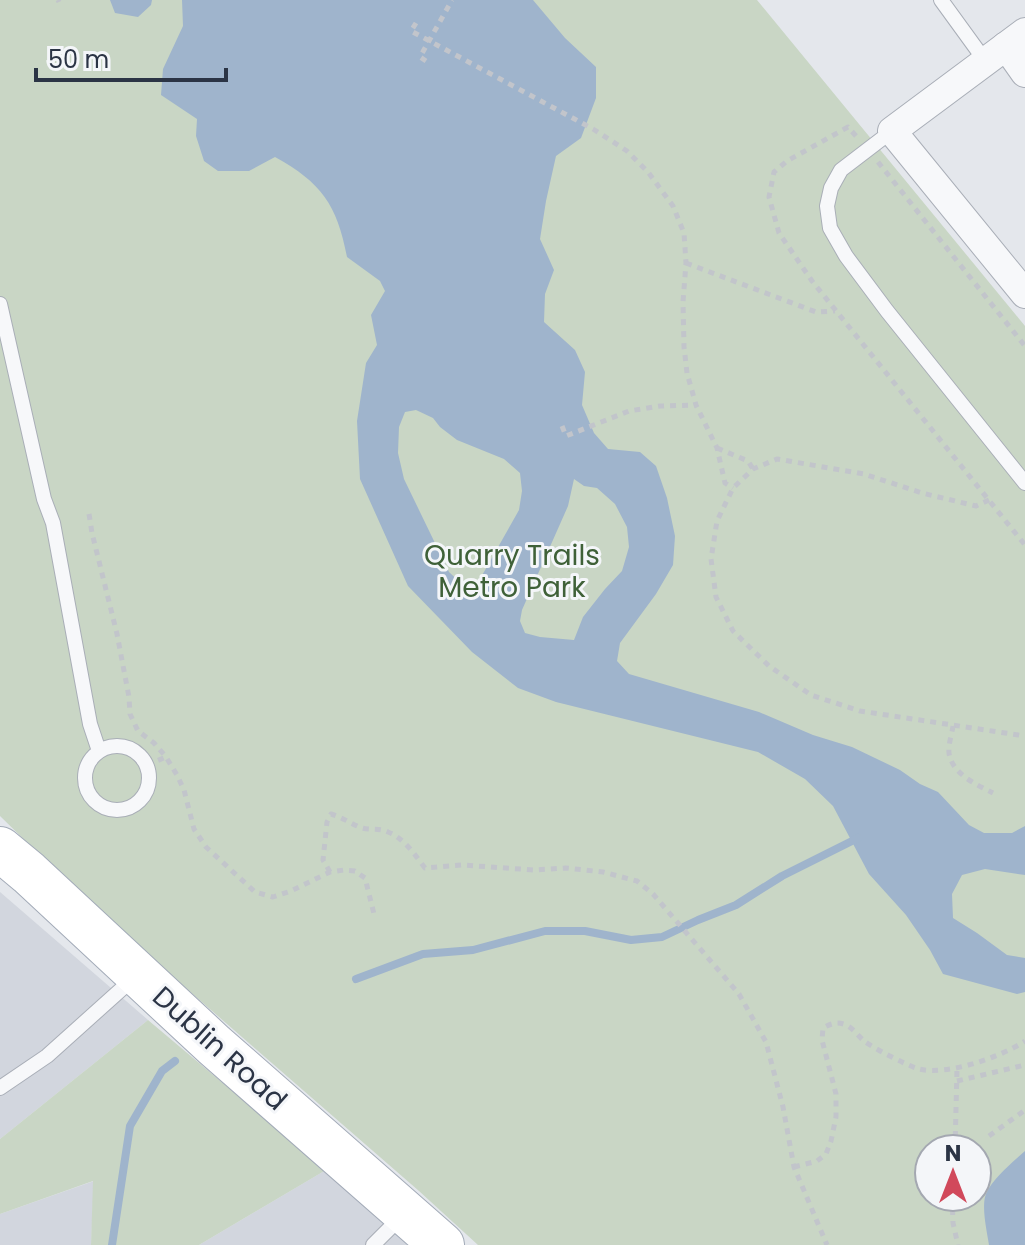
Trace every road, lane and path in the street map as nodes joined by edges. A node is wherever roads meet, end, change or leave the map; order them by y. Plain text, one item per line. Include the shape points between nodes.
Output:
1 (452, 0) edge
2 (941, 0) edge
3 (416, 23) dead end
4 (429, 40) junction
5 (1006, 47) edge
6 (426, 61) dead end
7 (1025, 73) edge
8 (892, 131) junction
9 (868, 150) junction
10 (686, 263) junction
11 (1025, 294) edge
12 (0, 304) edge
13 (836, 311) junction
14 (1025, 346) edge
15 (696, 405) junction
16 (562, 426) dead end
17 (717, 448) junction
18 (753, 469) junction
19 (1025, 483) edge
20 (733, 488) junction
21 (989, 500) junction
22 (89, 514) dead end
23 (1025, 545) edge
24 (953, 726) junction
25 (1025, 736) edge
26 (99, 751) junction
27 (166, 757) junction
28 (147, 765) junction
29 (993, 793) dead end
30 (0, 849) edge
31 (330, 872) junction
32 (375, 918) dead end
33 (138, 974) junction
34 (1025, 1041) edge
35 (1025, 1065) edge
36 (957, 1069) junction
37 (957, 1081) junction
38 (0, 1088) edge
39 (1025, 1110) edge
40 (955, 1133) edge
41 (993, 1133) edge
42 (794, 1167) junction
43 (406, 1213) junction
44 (953, 1213) edge
45 (373, 1245) edge
46 (442, 1245) edge
47 (827, 1245) edge
48 (958, 1245) edge

1 - 4 path
2 - 5 lane
3 - 4 path via 411,31
4 - 6 path via 420,57
4 - 10 path via 627,151 673,206 684,233
5 - 7 street
5 - 8 street
8 - 9 lane
8 - 11 street
9 - 13 path via 848,127 774,172 769,197 779,233
9 - 14 path
9 - 19 lane via 841,170 831,188 830,228 887,311
10 - 13 path via 816,312
10 - 15 path via 684,347
12 - 26 lane via 53,523
13 - 21 path
15 - 16 path via 629,411 566,436
15 - 17 path
17 - 18 path via 748,461
17 - 20 path via 725,483
18 - 20 path
18 - 21 path via 777,459 864,474 976,506
20 - 24 path via 717,521 711,559 716,597 733,631 769,666 811,695 860,711
21 - 23 path
22 - 27 path via 130,714 138,731
24 - 25 path
24 - 29 path via 949,754 957,769
26 - 28 lane via 131,749
26 - 28 lane via 85,780 94,799 113,809 134,805 142,797 148,788
27 - 28 path
27 - 31 path via 184,790 194,829 255,892 273,897
30 - 33 main road, Dublin Road
31 - 32 path via 355,871 365,878
31 - 42 path via 323,860 331,814 361,828 387,831 425,868 566,868 637,881 739,994 766,1042
33 - 38 lane via 47,1056
33 - 43 main road, Dublin Road
34 - 36 path
35 - 37 path
36 - 37 path
36 - 42 path via 917,1069 867,1043 849,1026 831,1023 823,1028 822,1040 836,1094 831,1141 817,1161
37 - 40 path
39 - 41 path
42 - 47 path
43 - 45 lane
43 - 46 main road, Dublin Road
44 - 48 path

